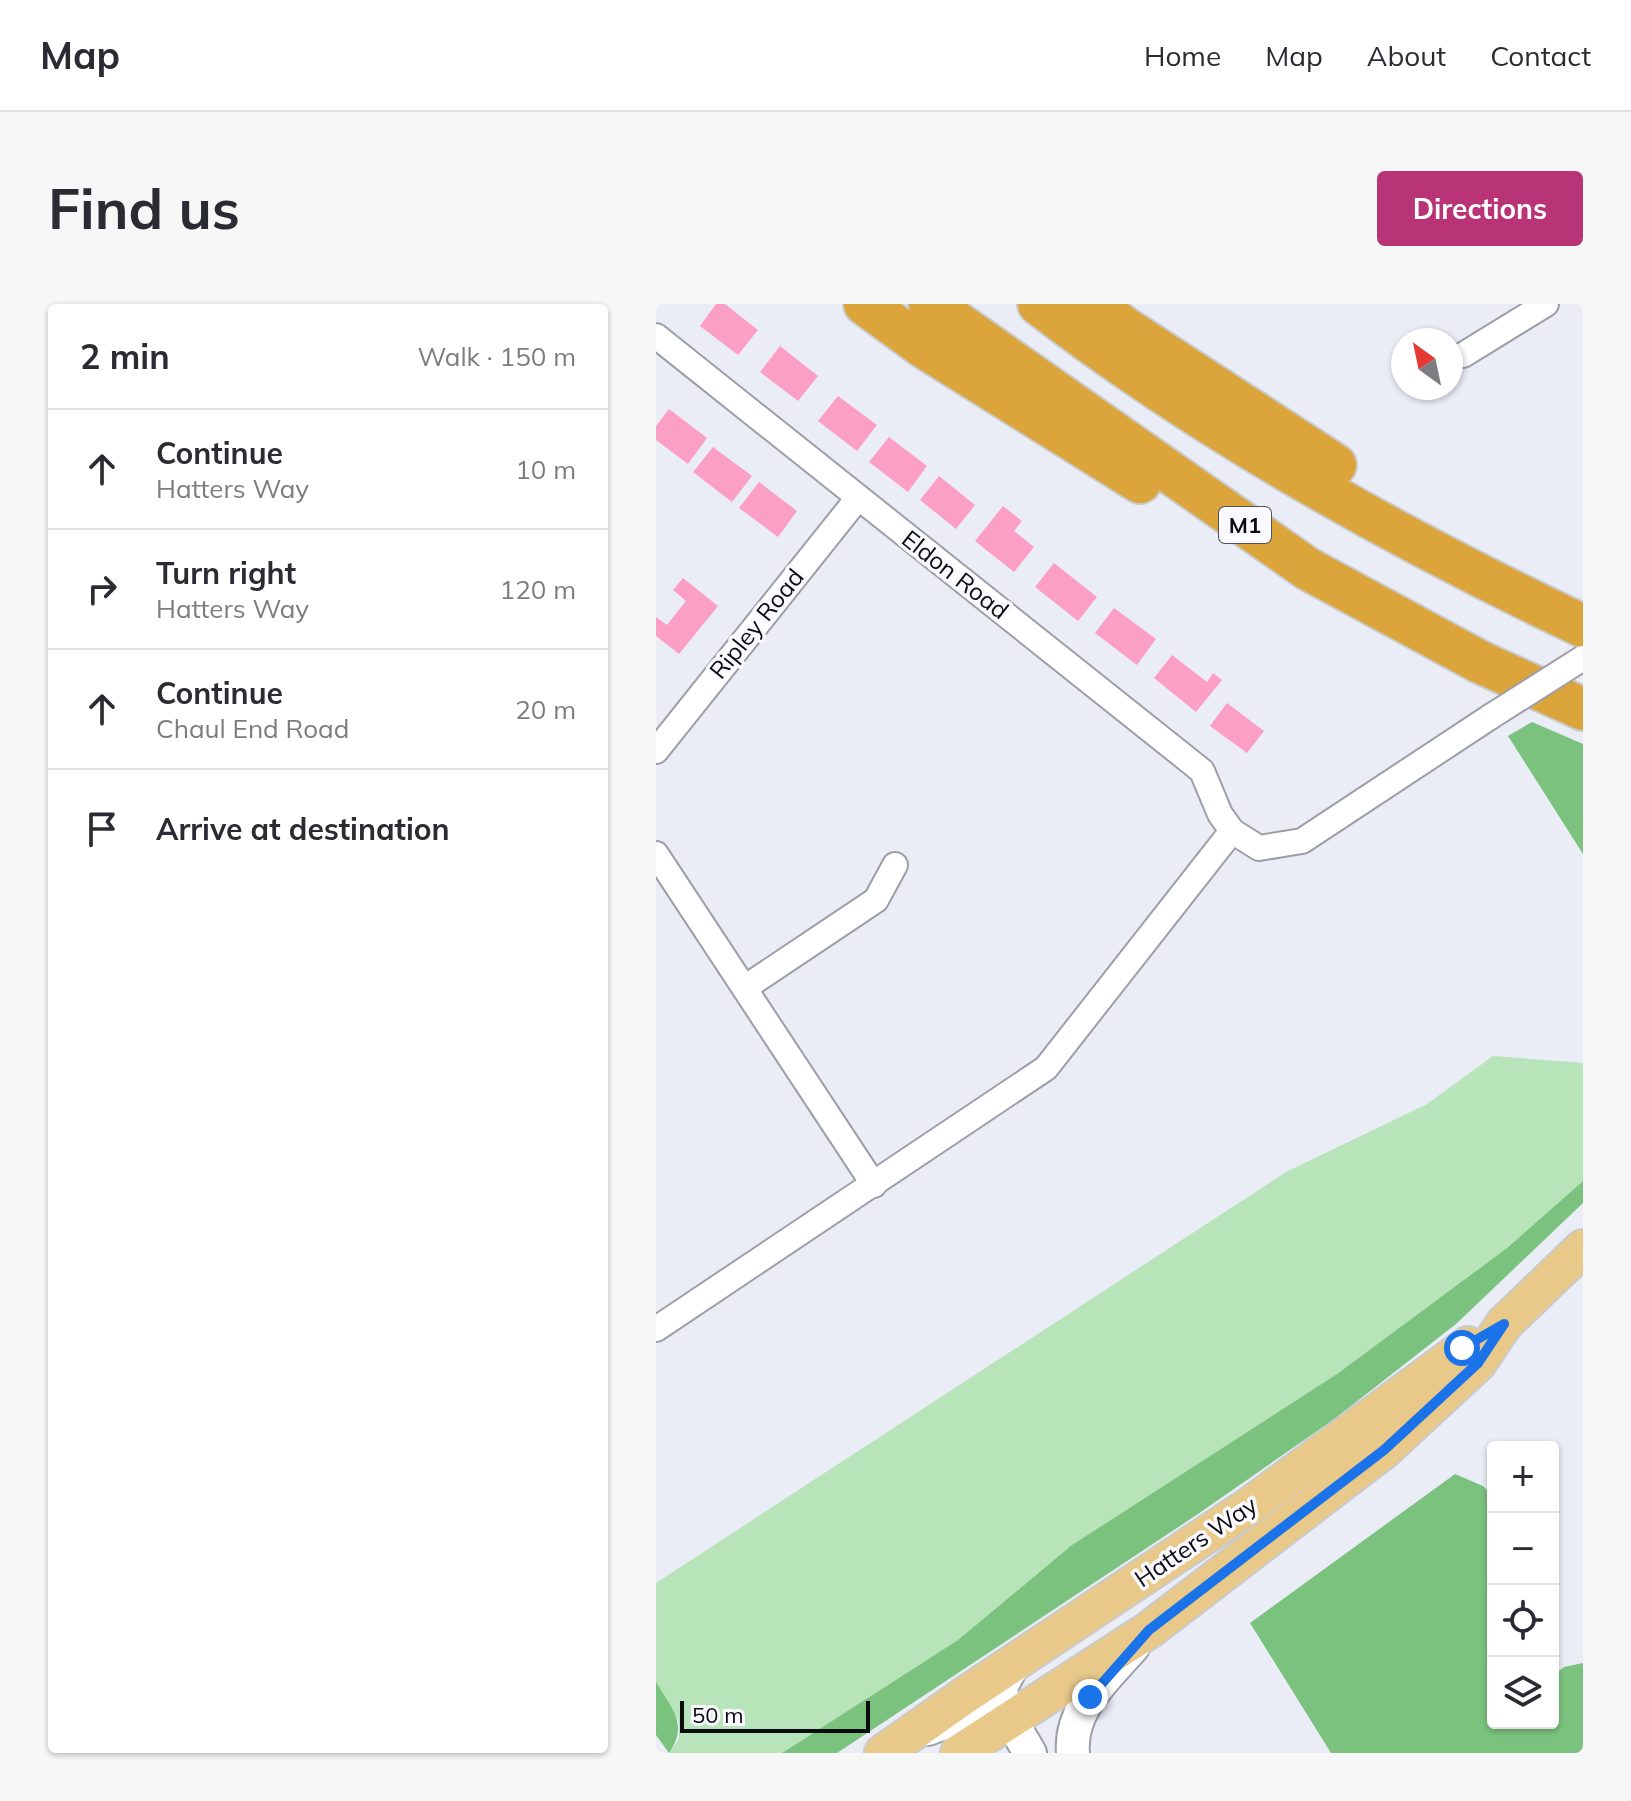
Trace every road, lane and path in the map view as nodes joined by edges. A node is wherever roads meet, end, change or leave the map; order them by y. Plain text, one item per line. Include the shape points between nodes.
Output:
1 (865, 304) edge
2 (930, 304) edge
3 (1039, 304) edge
4 (1093, 304) edge
5 (1546, 304) edge
6 (660, 348) edge
7 (1463, 355) dead end
8 (858, 498) junction
9 (1308, 569) junction
10 (1527, 600) junction
11 (1583, 626) edge
12 (1583, 658) edge
13 (1583, 709) edge
14 (656, 751) edge
15 (1232, 831) junction
16 (656, 854) edge
17 (895, 865) dead end
18 (746, 987) junction
19 (874, 1185) junction
20 (1583, 1248) edge
21 (1504, 1324) junction
22 (656, 1329) edge
23 (1149, 1630) junction
24 (1014, 1663) junction
25 (1009, 1722) junction
26 (893, 1746) edge
27 (959, 1753) edge
28 (1030, 1753) edge
29 (1073, 1753) edge

1 - 9 highway via 1105,462 1187,510
2 - 9 highway, M1
3 - 10 highway via 1196,415
4 - 10 highway via 1406,508
5 - 7 street
6 - 8 street, Eldon Road
8 - 14 street, Ripley Road
8 - 15 street, Eldon Road via 1202,771
9 - 13 highway, M1 via 1480,662
10 - 11 highway
12 - 15 street, bridge via 1302,841 1259,848
15 - 19 street via 1046,1068
16 - 18 street
17 - 18 street via 876,900
18 - 19 street
19 - 22 street
20 - 21 main road, Hatters Way
21 - 23 main road, Hatters Way via 1478,1363 1384,1450
21 - 24 main road, Hatters Way via 1462,1348 1248,1507
23 - 25 main road, Hatters Way
23 - 29 street via 1077,1717
24 - 25 street via 1001,1687
24 - 26 main road, Hatters Way
25 - 26 street via 969,1716
25 - 27 main road, Hatters Way
25 - 28 street

